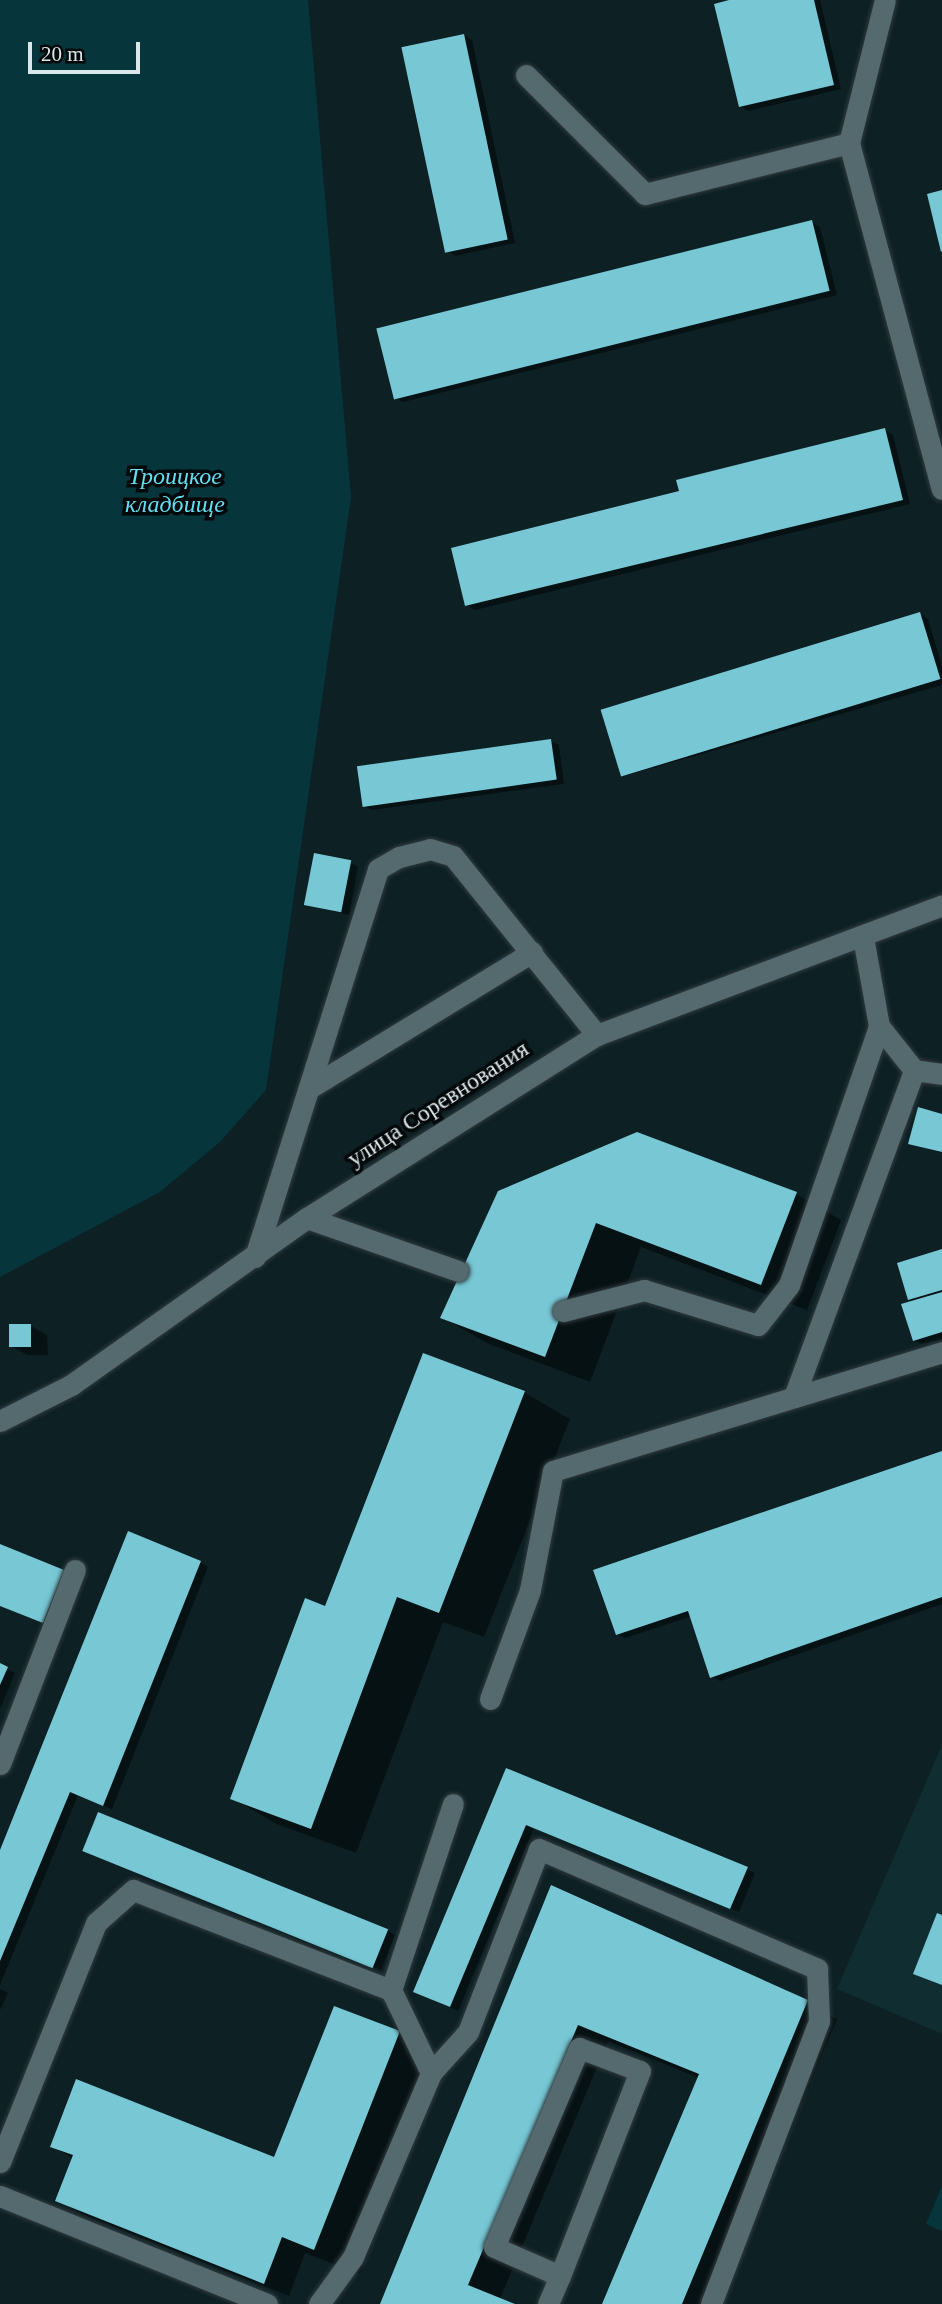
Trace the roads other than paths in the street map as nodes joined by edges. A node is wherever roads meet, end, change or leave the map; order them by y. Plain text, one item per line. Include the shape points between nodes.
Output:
1 (885, 0) edge
2 (526, 75) dead end
3 (849, 143) junction
4 (942, 489) edge
5 (942, 905) edge
6 (863, 937) junction
7 (532, 952) junction
8 (879, 1026) junction
9 (597, 1035) junction
10 (914, 1070) junction
11 (942, 1074) edge
12 (311, 1087) junction
13 (307, 1218) junction
14 (255, 1257) junction
15 (458, 1271) dead end
16 (562, 1311) dead end
17 (942, 1352) edge
18 (794, 1397) junction
19 (0, 1421) edge
20 (75, 1570) dead end
21 (489, 1699) dead end
22 (0, 1764) edge
23 (453, 1804) dead end
24 (391, 1990) junction
25 (431, 2073) junction
26 (0, 2162) edge
27 (0, 2196) edge
28 (560, 2276) junction
29 (267, 2304) edge
30 (318, 2304) edge
31 (548, 2304) edge
32 (711, 2304) edge

1 - 3 street
2 - 3 street via 645,194
3 - 4 street
5 - 6 street, улица Соревнования
6 - 8 street
6 - 9 street, улица Соревнования
7 - 9 street
7 - 12 street
7 - 12 street via 453,856 430,849 399,857 378,869
8 - 10 street
8 - 16 street via 789,1285 758,1325 644,1290
9 - 13 street, улица Соревнования
10 - 11 street
10 - 18 street
12 - 14 street
13 - 14 street, улица Соревнования
13 - 15 street
14 - 19 street, улица Соревнования via 71,1385
17 - 18 street
18 - 21 street via 553,1471 530,1590
20 - 22 street
23 - 24 street
24 - 25 street
24 - 26 street via 134,1890 96,1923
25 - 30 street via 354,2257
25 - 32 street via 468,2032 539,1849 817,1969 819,2021
27 - 29 street
28 - 28 street via 640,2071 579,2048 495,2247
28 - 31 street

